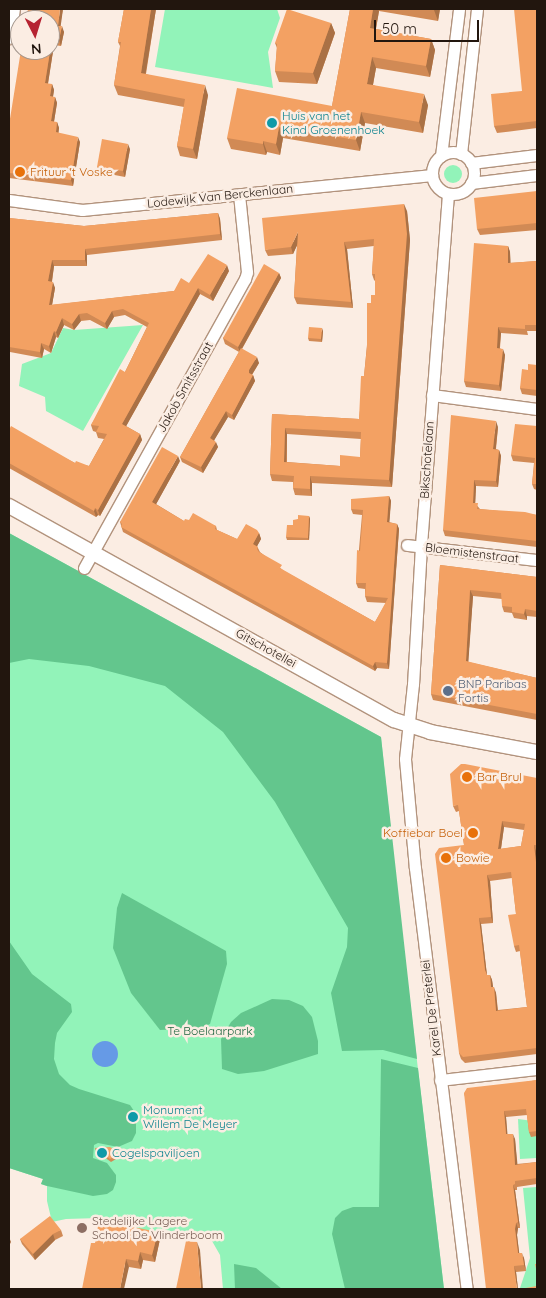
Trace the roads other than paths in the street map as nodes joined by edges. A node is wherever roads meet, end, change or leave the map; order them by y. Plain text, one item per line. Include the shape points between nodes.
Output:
1 (13, 9) edge
2 (459, 9) edge
3 (477, 9) edge
4 (9, 37) edge
5 (461, 154) junction
6 (537, 155) edge
7 (441, 156) junction
8 (471, 163) junction
9 (432, 175) junction
10 (537, 175) edge
11 (471, 183) junction
12 (448, 194) junction
13 (239, 195) junction
14 (9, 200) edge
15 (432, 396) junction
16 (537, 408) edge
17 (9, 506) edge
18 (407, 545) dead end
19 (421, 546) junction
20 (92, 553) junction
21 (537, 560) edge
22 (84, 568) dead end
23 (409, 726) junction
24 (537, 752) edge
25 (537, 1069) edge
26 (440, 1080) junction
27 (467, 1289) edge

1 - 4 street
2 - 7 street
3 - 5 street
5 - 7 street
5 - 8 street
6 - 8 street
7 - 9 street via 434,164
8 - 11 street
9 - 12 street via 436,185
9 - 13 street, Lodewijk Van Berckenlaan
10 - 11 street
11 - 12 street via 463,192
12 - 15 street, Bikschotelaan
13 - 14 street, Lodewijk Van Berckenlaan via 82,210
13 - 20 street, Jakob Smitsstraat via 245,279
15 - 16 street
15 - 19 street, Bikschotelaan
17 - 20 street, Gitschotellei
18 - 19 street, Bloemistenstraat
19 - 21 street, Bloemistenstraat
19 - 23 street, Bikschotelaan
20 - 22 street, Jakob Smitsstraat
20 - 23 street, Gitschotellei
23 - 24 street, Gitschotellei
23 - 26 street, Karel De Preterlei via 406,769
25 - 26 street
26 - 27 street, Karel De Preterlei

